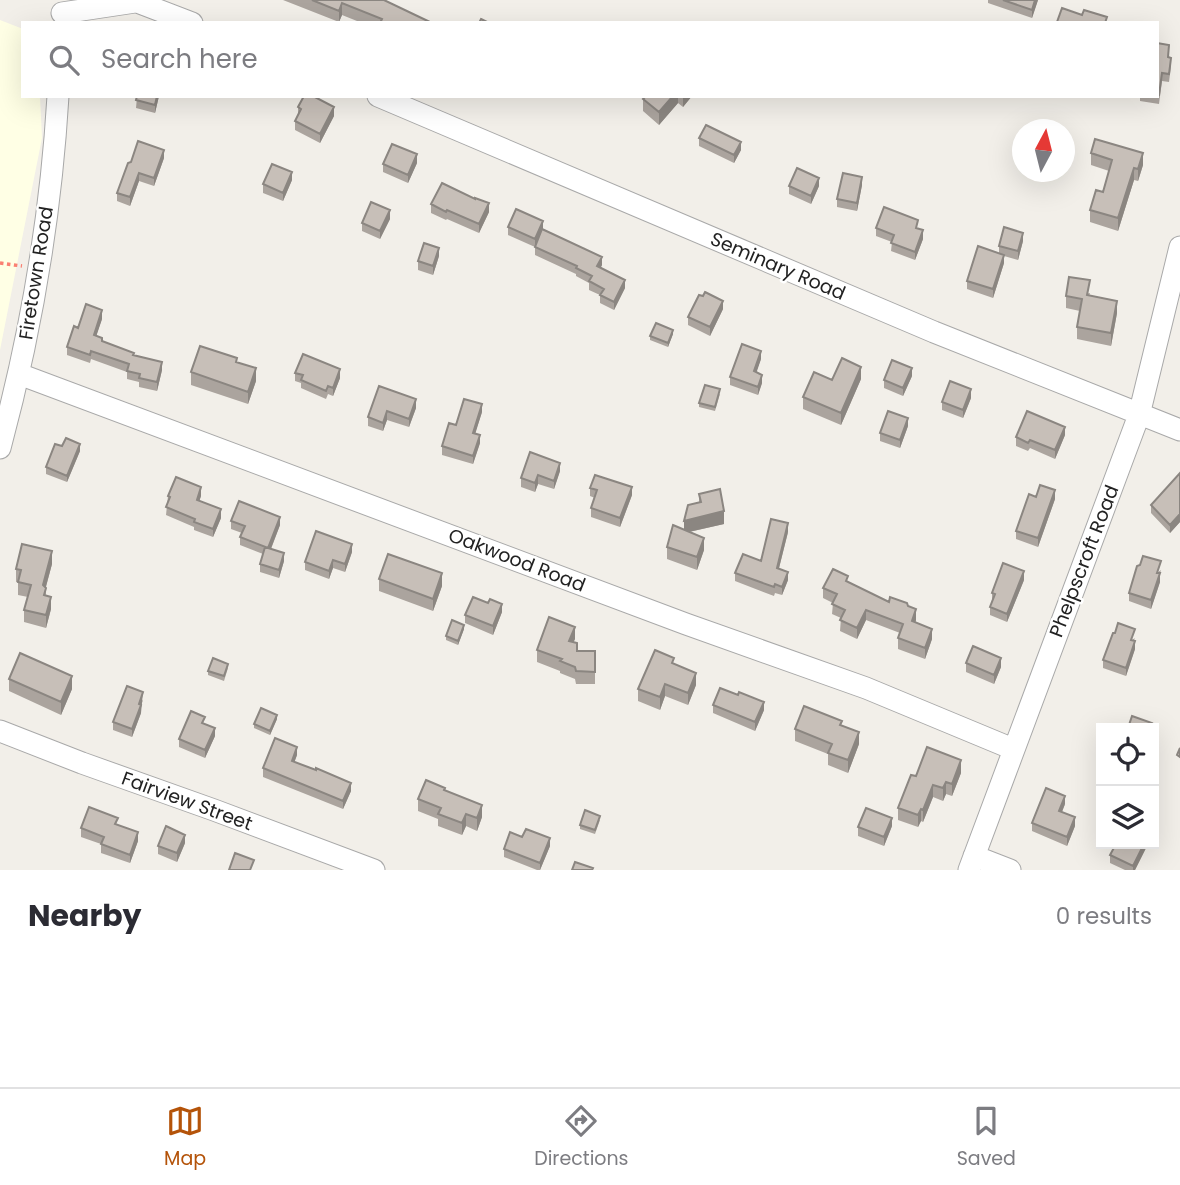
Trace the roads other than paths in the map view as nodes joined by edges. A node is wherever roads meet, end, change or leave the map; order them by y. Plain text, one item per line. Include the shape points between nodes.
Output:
1 (134, 1) edge
2 (62, 12) edge
3 (187, 21) edge
4 (58, 98) edge
5 (383, 98) edge
6 (1180, 247) edge
7 (19, 373) junction
8 (1139, 415) junction
9 (1180, 430) edge
10 (0, 448) edge
11 (0, 731) edge
12 (1013, 749) junction
13 (971, 863) edge
14 (374, 870) edge
15 (1010, 870) edge

1 - 2 street
1 - 3 street
4 - 7 street, Firetown Road via 37,279
5 - 8 street, Seminary Road
6 - 8 street, Phelpscroft Road
7 - 10 street, Firetown Road
7 - 12 street, Oakwood Road via 866,688
8 - 9 street, Seminary Road
8 - 12 street, Phelpscroft Road
11 - 14 street, Fairview Street
12 - 13 street, Phelpscroft Road
13 - 15 street

